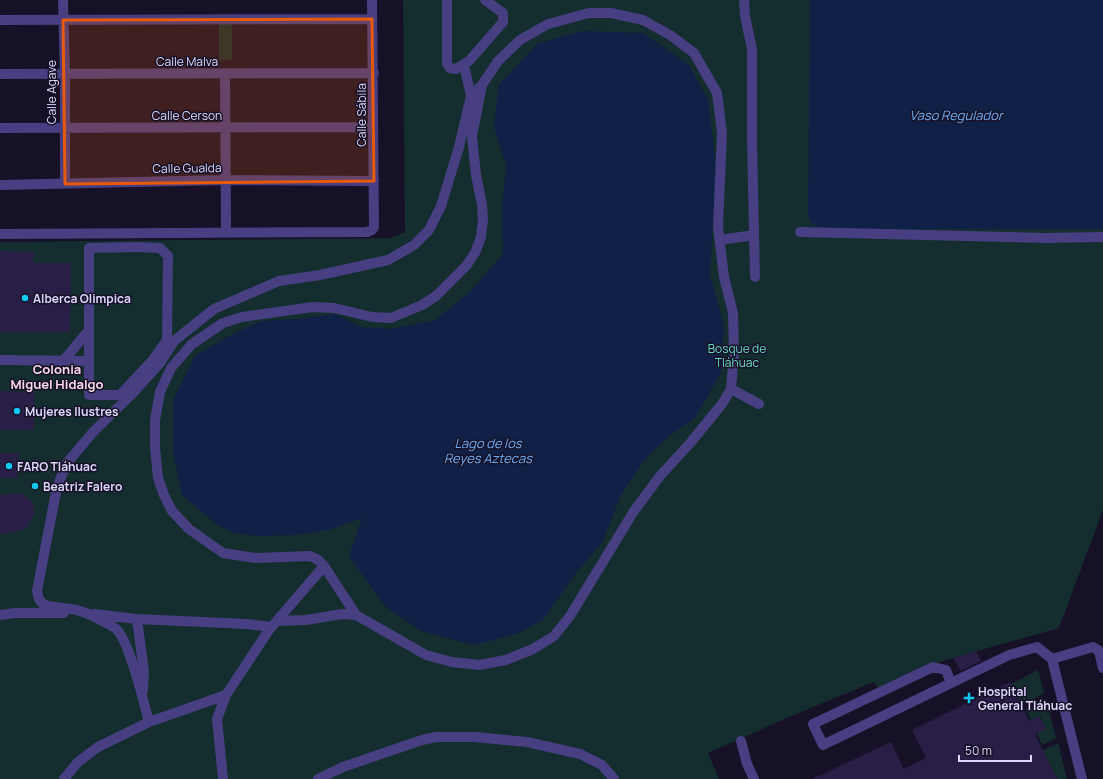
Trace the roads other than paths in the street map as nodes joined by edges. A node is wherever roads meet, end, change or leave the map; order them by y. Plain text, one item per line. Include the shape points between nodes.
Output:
1 (63, 0) edge
2 (372, 0) edge
3 (447, 0) edge
4 (485, 0) edge
5 (744, 0) edge
6 (372, 18) junction
7 (0, 20) edge
8 (63, 20) junction
9 (464, 65) junction
10 (374, 73) junction
11 (0, 74) edge
12 (225, 74) junction
13 (65, 75) junction
14 (482, 85) junction
15 (472, 96) junction
16 (373, 127) junction
17 (0, 128) edge
18 (64, 128) junction
19 (225, 128) junction
20 (226, 180) junction
21 (374, 181) junction
22 (65, 184) junction
23 (0, 185) edge
24 (226, 227) dead end
25 (800, 232) dead end
26 (0, 234) edge
27 (754, 235) junction
28 (1103, 237) edge
29 (720, 240) junction
30 (755, 277) dead end
31 (89, 330) junction
32 (0, 360) edge
33 (64, 360) junction
34 (89, 361) junction
35 (160, 363) junction
36 (171, 368) junction
37 (731, 389) junction
38 (759, 404) dead end
39 (324, 566) junction
40 (89, 614) junction
41 (0, 615) edge
42 (356, 615) junction
43 (137, 619) junction
44 (274, 624) junction
45 (1052, 659) junction
46 (1103, 668) edge
47 (951, 683) junction
48 (226, 695) junction
49 (142, 698) junction
50 (149, 722) junction
51 (741, 741) dead end
52 (64, 779) edge
53 (223, 779) edge
54 (318, 779) edge
55 (614, 779) edge
56 (754, 779) edge
57 (1082, 779) edge

1 - 8 street, Calle Agave
2 - 6 street, Calle Sábila
3 - 9 street via 447,64 450,68
4 - 9 street via 503,13 504,22
5 - 27 street via 752,49
6 - 8 street
6 - 10 street, Calle Sábila
7 - 8 street
8 - 13 street, Calle Agave
9 - 15 street
10 - 12 street, Calle Malva
10 - 16 street, Calle Sábila
11 - 13 street, Calle Malva
12 - 13 street, Calle Malva
12 - 19 street
13 - 18 street, Calle Agave
14 - 15 street
14 - 29 street via 498,60 520,40 548,24 589,13 611,13 643,20 670,35 694,53 717,93 722,133 718,227
14 - 36 street via 472,136 482,205 481,237 475,253 466,266 436,296 391,318 314,307 242,317 223,323 192,344
15 - 35 street via 440,206 429,230 414,246 388,260 279,281 214,309 174,341
16 - 19 street, Calle Cerson
16 - 21 street, Calle Sábila
17 - 18 street, Calle Cerson
18 - 19 street, Calle Cerson
18 - 22 street, Calle Agave
19 - 20 street
20 - 21 street, Calle Gualda
20 - 22 street, Calle Gualda
20 - 24 street
21 - 26 street, Calle Sábila via 374,228 368,232
22 - 23 street, Calle Gualda
25 - 28 street
27 - 29 street
27 - 30 street
29 - 37 street via 724,277 733,313 734,353
31 - 33 street
31 - 34 street
31 - 34 street via 89,248 160,248 168,256 167,340 152,361 120,395 89,395
32 - 33 street
33 - 34 street
35 - 36 street
35 - 40 street via 94,431 68,463 57,487 38,584 38,600 44,604
36 - 39 street via 160,392 155,420 155,448 158,478 172,511 189,529 223,553 255,558 310,556 318,559
37 - 38 street
37 - 42 street via 696,437 647,494 570,616 554,636 533,649 506,660 479,664 452,662 426,655
39 - 42 street
39 - 44 street
40 - 41 street
40 - 43 street
40 - 49 street via 117,630 127,647
42 - 44 street via 342,614
43 - 44 street
43 - 49 street via 144,672
44 - 48 street
45 - 46 street via 1093,647 1099,651
45 - 47 street via 1037,647 1010,655
45 - 57 street
47 - 47 street via 946,670 933,667 813,724 823,745
48 - 50 street
48 - 53 street via 217,719
49 - 50 street
50 - 52 street via 98,747 78,762
51 - 56 street
54 - 55 street via 343,767 422,740 436,737 475,737 527,742 580,754 602,765

